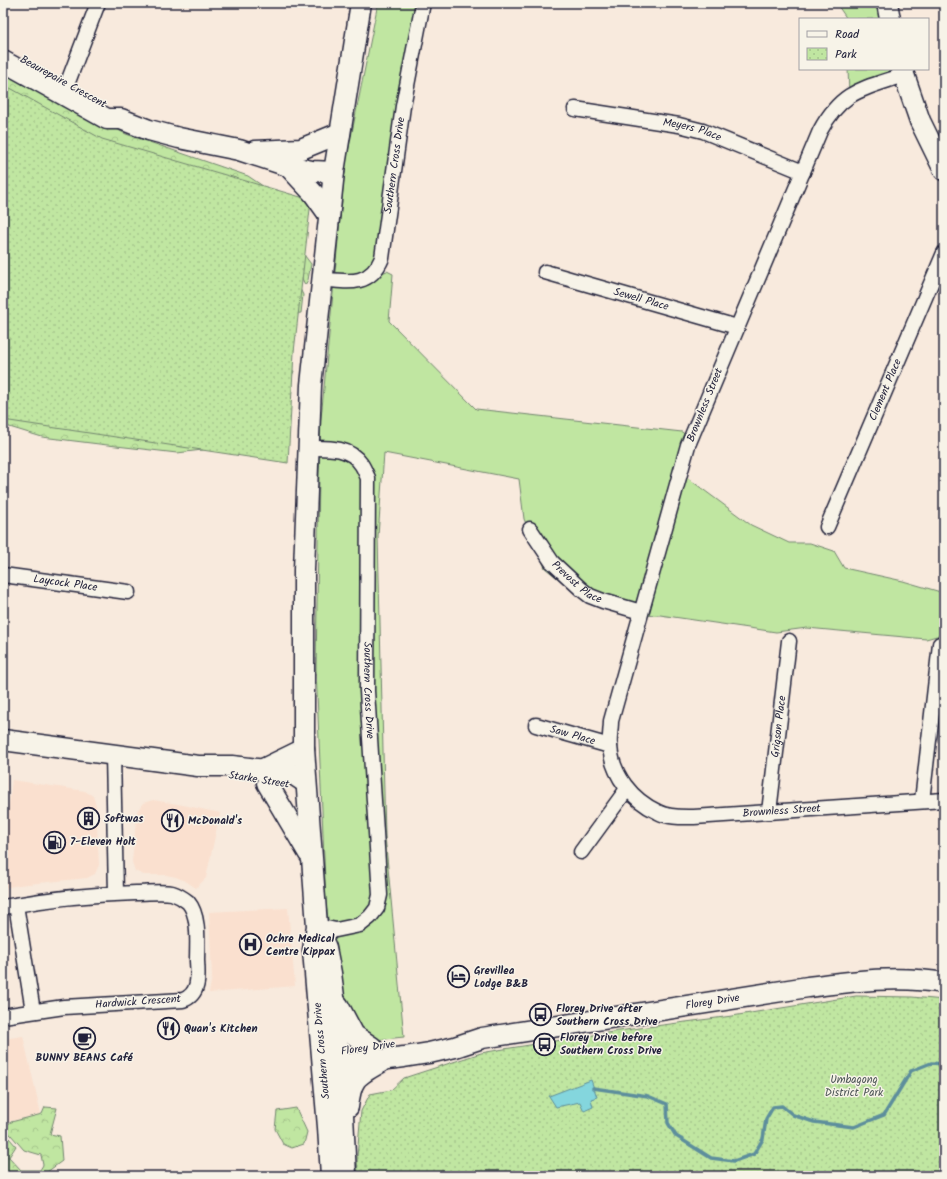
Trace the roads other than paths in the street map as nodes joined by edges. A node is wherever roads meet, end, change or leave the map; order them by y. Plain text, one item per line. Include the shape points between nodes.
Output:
1 (98, 3) edge
2 (361, 3) edge
3 (423, 3) edge
4 (887, 3) edge
5 (890, 18) edge
6 (8, 58) edge
7 (903, 72) edge
8 (65, 90) junction
9 (575, 109) dead end
10 (340, 133) junction
11 (246, 151) junction
12 (288, 166) junction
13 (944, 170) edge
14 (334, 172) junction
15 (802, 172) junction
16 (329, 215) junction
17 (944, 253) edge
18 (545, 272) dead end
19 (322, 279) junction
20 (737, 327) junction
21 (308, 448) junction
22 (827, 527) dead end
23 (530, 529) dead end
24 (3, 574) edge
25 (128, 592) dead end
26 (641, 612) junction
27 (789, 641) dead end
28 (940, 644) dead end
29 (536, 725) dead end
30 (3, 740) edge
31 (610, 746) junction
32 (304, 749) junction
33 (113, 755) junction
34 (265, 776) junction
35 (306, 783) junction
36 (627, 789) junction
37 (944, 800) edge
38 (922, 801) junction
39 (770, 812) junction
40 (581, 852) dead end
41 (312, 858) junction
42 (116, 893) junction
43 (10, 906) edge
44 (317, 926) junction
45 (944, 983) edge
46 (334, 997) junction
47 (33, 1011) junction
48 (3, 1016) edge
49 (379, 1053) junction
50 (334, 1059) junction
51 (338, 1170) edge

1 - 8 street
2 - 10 main road, Southern Cross Drive
3 - 19 street, Southern Cross Drive via 403,106 382,258 376,270 360,281
4 - 5 main road
6 - 8 main road, Beaurepaire Crescent
7 - 13 main road via 920,121
7 - 15 street, Brownless Street via 861,89 838,104 827,117
8 - 11 main road, Beaurepaire Crescent via 107,119 121,119 179,138
9 - 15 street, Meyers Place via 703,131
10 - 11 main road via 301,149
10 - 14 main road, Southern Cross Drive
11 - 12 main road, Beaurepaire Crescent
11 - 14 main road, Beaurepaire Crescent via 313,161
12 - 14 main road, Beaurepaire Crescent
12 - 16 main road
14 - 16 main road, Southern Cross Drive
15 - 20 street, Brownless Street
16 - 19 main road, Southern Cross Drive
17 - 22 street, Clement Place
18 - 20 street, Sewell Place
19 - 21 main road, Southern Cross Drive via 311,381
20 - 26 street, Brownless Street via 688,445
21 - 32 main road, Southern Cross Drive via 304,570
21 - 44 street, Southern Cross Drive via 335,448 345,451 361,464 368,478 368,691 380,895 377,908 360,925 336,930
23 - 26 street, Prevost Place via 552,562 590,596
24 - 25 street, Laycock Place
26 - 31 street, Brownless Street via 611,721
27 - 39 street, Grigson Place
28 - 38 street
29 - 31 street, Saw Place
30 - 33 main road, Starke Street
31 - 36 street, Brownless Street via 614,769
32 - 34 main road
32 - 35 main road, Southern Cross Drive
33 - 34 main road, Starke Street via 198,766 229,777
33 - 42 street
34 - 35 main road, Starke Street via 291,787
34 - 41 main road
35 - 41 main road, Southern Cross Drive
36 - 39 street, Brownless Street via 659,813 677,817
36 - 40 street
37 - 38 street, Brownless Street
38 - 39 street, Brownless Street
41 - 44 main road, Southern Cross Drive
42 - 43 street, Hardwick Crescent
42 - 47 street, Hardwick Crescent via 168,893 179,896 188,903 196,918 198,972 194,992 188,998 178,1001 113,1003
43 - 47 street, Hardwick Crescent
44 - 46 main road, Southern Cross Drive via 326,948
44 - 50 main road, Southern Cross Drive via 314,950
45 - 49 main road, Florey Drive via 896,979 808,986 482,1038 452,1038
46 - 49 main road via 354,1035
46 - 50 main road, Southern Cross Drive
47 - 48 street, Hardwick Crescent
49 - 50 main road, Florey Drive
49 - 51 main road via 356,1079 350,1091
50 - 51 main road, Southern Cross Drive

